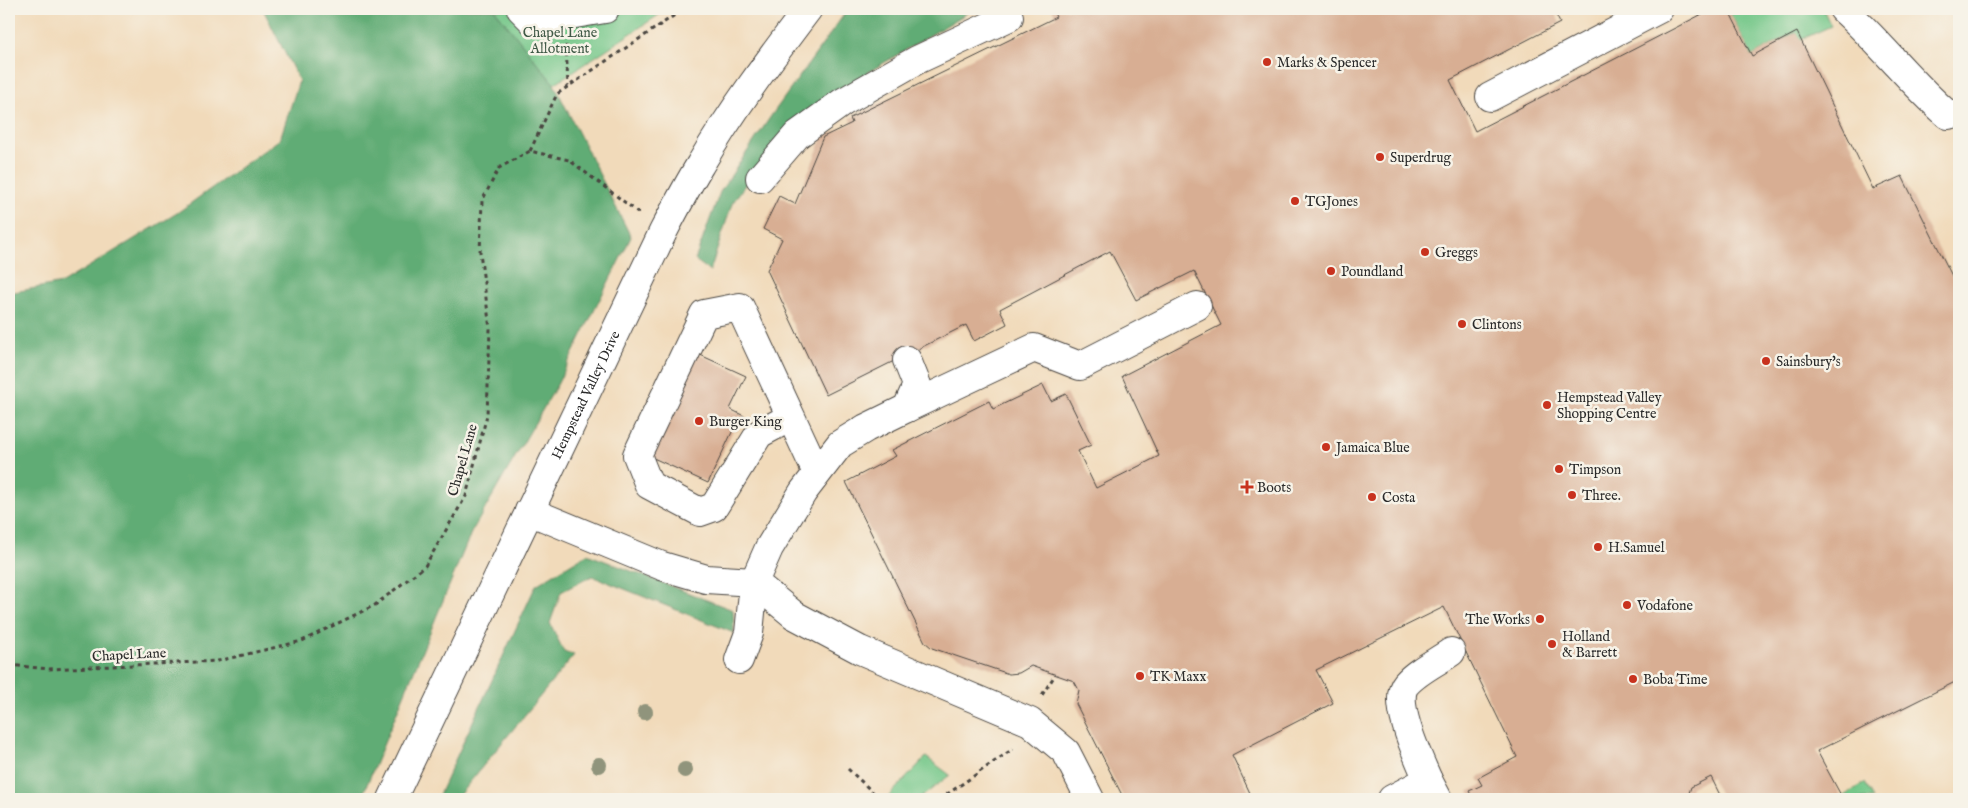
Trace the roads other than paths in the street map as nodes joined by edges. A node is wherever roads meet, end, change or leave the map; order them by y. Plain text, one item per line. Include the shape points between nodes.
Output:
1 (521, 9) edge
2 (605, 9) edge
3 (808, 9) edge
4 (1004, 9) edge
5 (1659, 9) edge
6 (1843, 9) edge
7 (1490, 97) dead end
8 (1959, 113) edge
9 (760, 178) dead end
10 (1197, 306) dead end
11 (907, 360) dead end
12 (907, 408) junction
13 (791, 417) junction
14 (817, 473) junction
15 (529, 511) junction
16 (754, 582) junction
17 (1451, 652) dead end
18 (739, 660) dead end
19 (1433, 790) edge
20 (392, 799) edge
21 (1090, 799) edge
22 (1392, 799) edge

1 - 2 street via 532,21
3 - 15 street, Hempstead Valley Drive via 738,104 699,165
4 - 9 street via 1009,17 917,60 797,135
5 - 7 street
6 - 8 street via 1875,38 1922,92 1948,115
10 - 12 street via 1080,366 1034,348
11 - 12 street via 917,385
12 - 14 street via 840,444
13 - 13 street via 760,434 714,507 700,512 648,486 636,455 704,314 740,307
13 - 14 street
14 - 16 street via 769,548
15 - 16 street via 662,566 706,579
15 - 20 street, Hempstead Valley Drive
16 - 18 street via 748,633
16 - 21 street via 794,615 860,650 1030,722 1066,752
17 - 19 street via 1404,685 1401,695 1409,733
19 - 22 street

